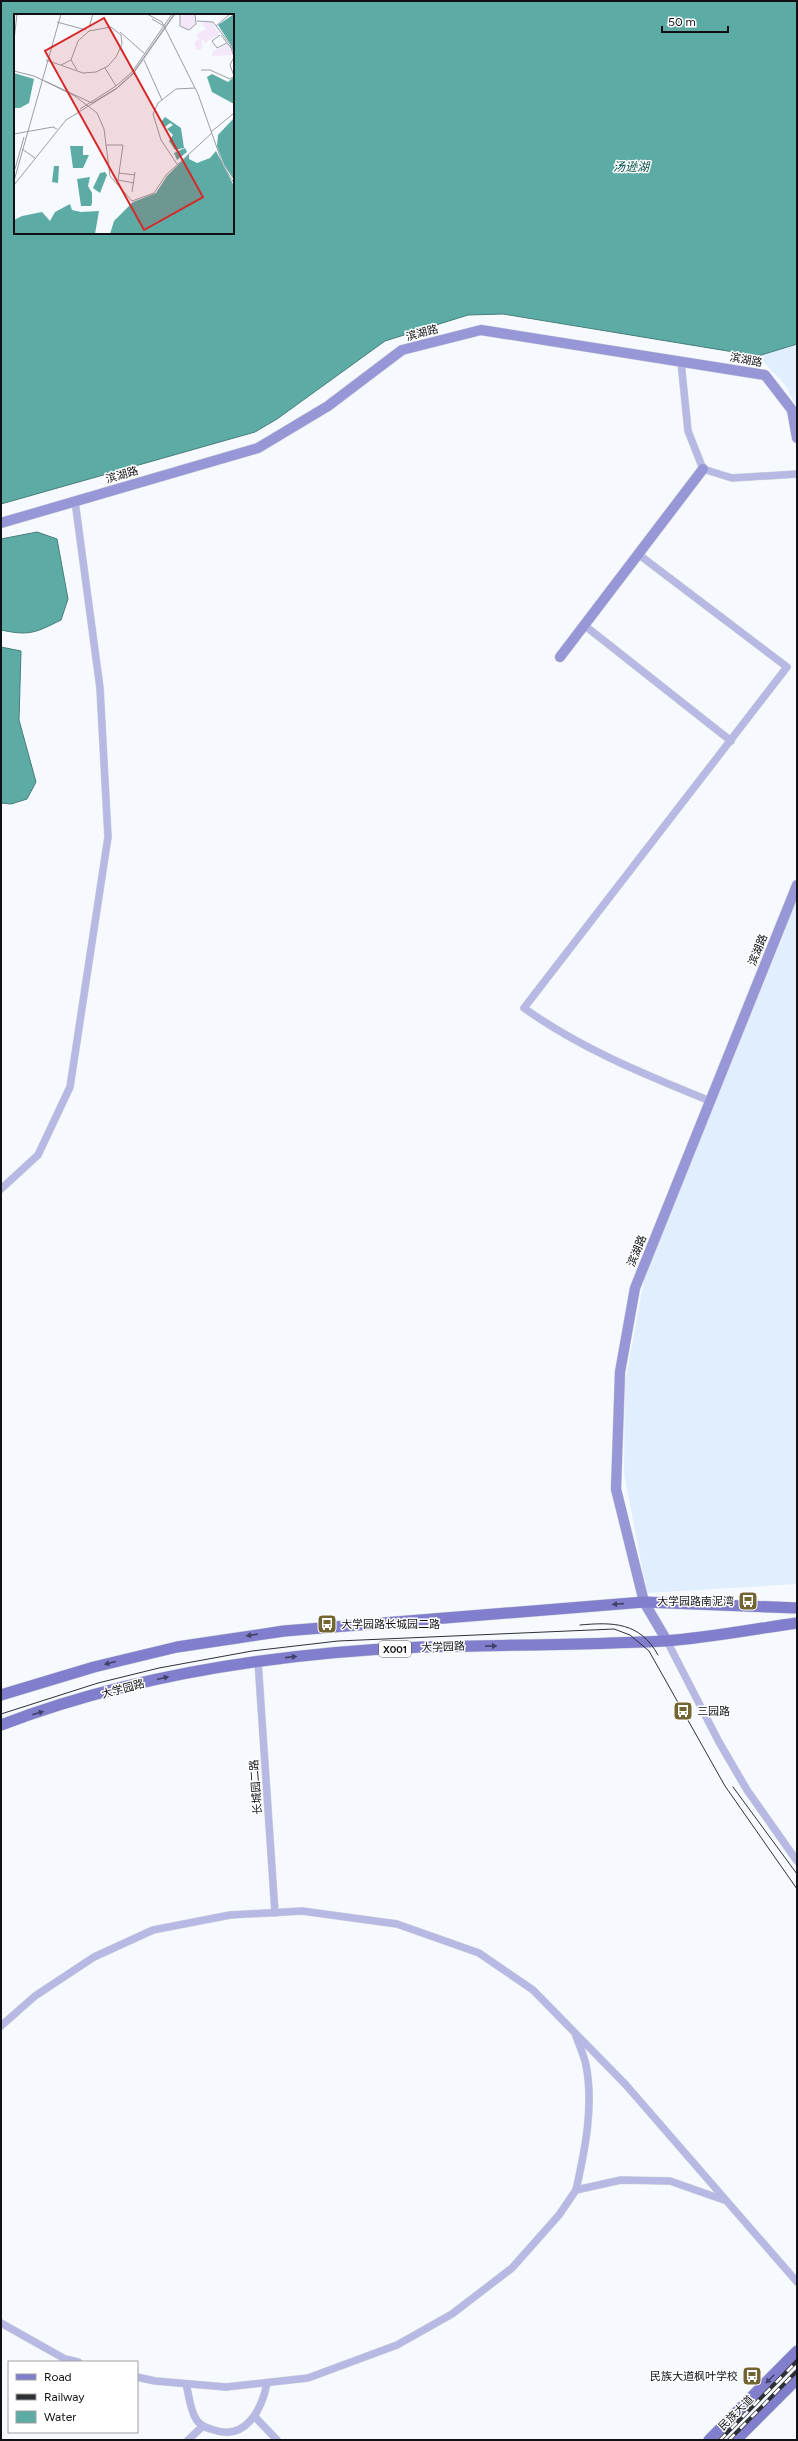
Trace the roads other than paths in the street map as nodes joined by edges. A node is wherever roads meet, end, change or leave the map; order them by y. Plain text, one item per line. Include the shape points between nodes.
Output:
1 (682, 362) junction
2 (797, 438) edge
3 (703, 469) junction
4 (797, 474) edge
5 (75, 501) junction
6 (1, 523) edge
7 (638, 554) junction
8 (584, 625) junction
9 (560, 657) dead end
10 (731, 741) junction
11 (797, 885) edge
12 (710, 1101) junction
13 (1, 1188) edge
14 (644, 1602) junction
15 (797, 1608) edge
16 (797, 1624) edge
17 (667, 1641) junction
18 (258, 1661) junction
19 (1, 1695) edge
20 (1, 1725) edge
21 (797, 1861) edge
22 (275, 1913) junction
23 (1, 2026) edge
24 (575, 2033) junction
25 (576, 2190) junction
26 (726, 2201) junction
27 (797, 2282) edge
28 (1, 2323) edge
29 (797, 2351) edge
30 (74, 2361) edge
31 (138, 2376) edge
32 (797, 2379) edge
33 (267, 2383) junction
34 (186, 2384) junction
35 (254, 2417) junction
36 (203, 2426) junction
37 (188, 2440) edge
38 (277, 2440) edge
39 (709, 2440) edge
40 (736, 2440) edge

1 - 2 street, 滨湖路 via 765,375 792,410
1 - 3 street via 688,431
1 - 5 street, 滨湖路 via 481,330 402,350 328,406 258,448
3 - 4 street via 732,478
3 - 7 street
5 - 6 street, 滨湖路
5 - 13 street via 100,688 108,837 70,1087 38,1155
7 - 8 street
7 - 10 street via 787,667
8 - 9 street
8 - 10 street
10 - 12 street via 524,1008 554,1029 632,1069
11 - 12 street, 滨湖路
12 - 14 street, 滨湖路 via 635,1288 620,1372 616,1489
14 - 15 main road
14 - 17 street, 滨湖路
14 -> 19 main road via 284,1630 228,1638 94,1667
16 - 17 main road, 大学园路 / X001
18 -> 17 main road, 大学园路 / X001 via 420,1648
17 - 21 street via 731,1763
20 -> 18 main road, 大学园路 / X001 via 116,1690 176,1675
18 - 22 street, 长城园二路
22 - 23 street via 230,1915 153,1930 94,1957 35,1996
22 - 24 street via 302,1911 397,1924 479,1953 533,1990
24 - 25 street via 586,2065 589,2111 584,2155
24 - 26 street via 626,2085
25 - 26 street via 621,2180 670,2181
25 - 33 street via 559,2214 512,2268 452,2314 397,2345 322,2373 308,2378
26 - 27 street
28 - 30 street via 65,2359
29 -> 39 main road, 民族大道
31 - 34 street
32 - 40 main road, 民族大道
33 - 34 street via 226,2387
33 - 35 street via 260,2407
34 - 36 street via 196,2419
35 - 36 street via 248,2425 236,2431 221,2433
35 - 38 street
36 - 37 street

